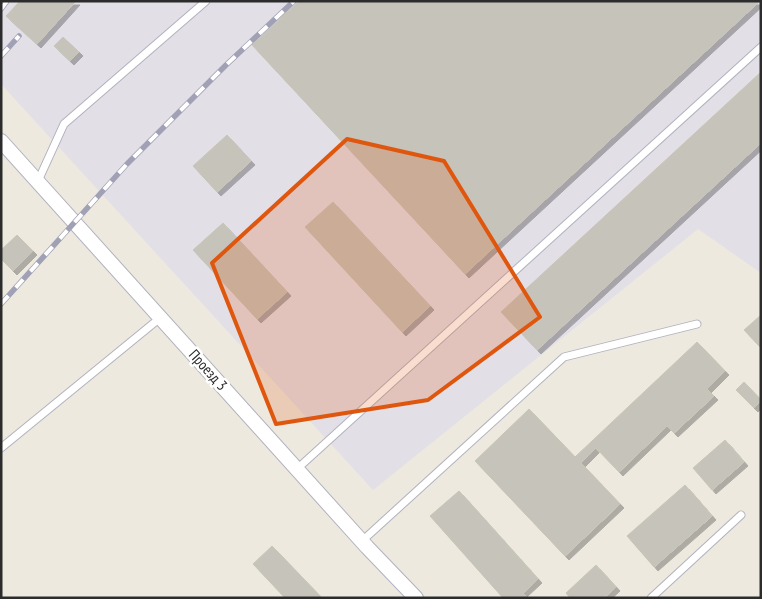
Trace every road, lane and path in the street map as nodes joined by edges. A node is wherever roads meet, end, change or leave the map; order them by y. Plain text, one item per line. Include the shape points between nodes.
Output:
1 (206, 1) edge
2 (761, 46) edge
3 (1, 141) edge
4 (38, 181) junction
5 (160, 318) junction
6 (696, 324) dead end
7 (1, 448) edge
8 (297, 469) junction
9 (741, 515) dead end
10 (362, 541) junction
11 (416, 598) edge
12 (650, 598) edge

1 - 4 lane via 64,124
2 - 8 lane
3 - 4 street, Проезд 3
4 - 5 street, Проезд 3
5 - 7 lane
5 - 8 street, Проезд 3
6 - 10 lane via 564,357
8 - 10 street, Проезд 3
9 - 12 lane
10 - 11 street, Проезд 3

